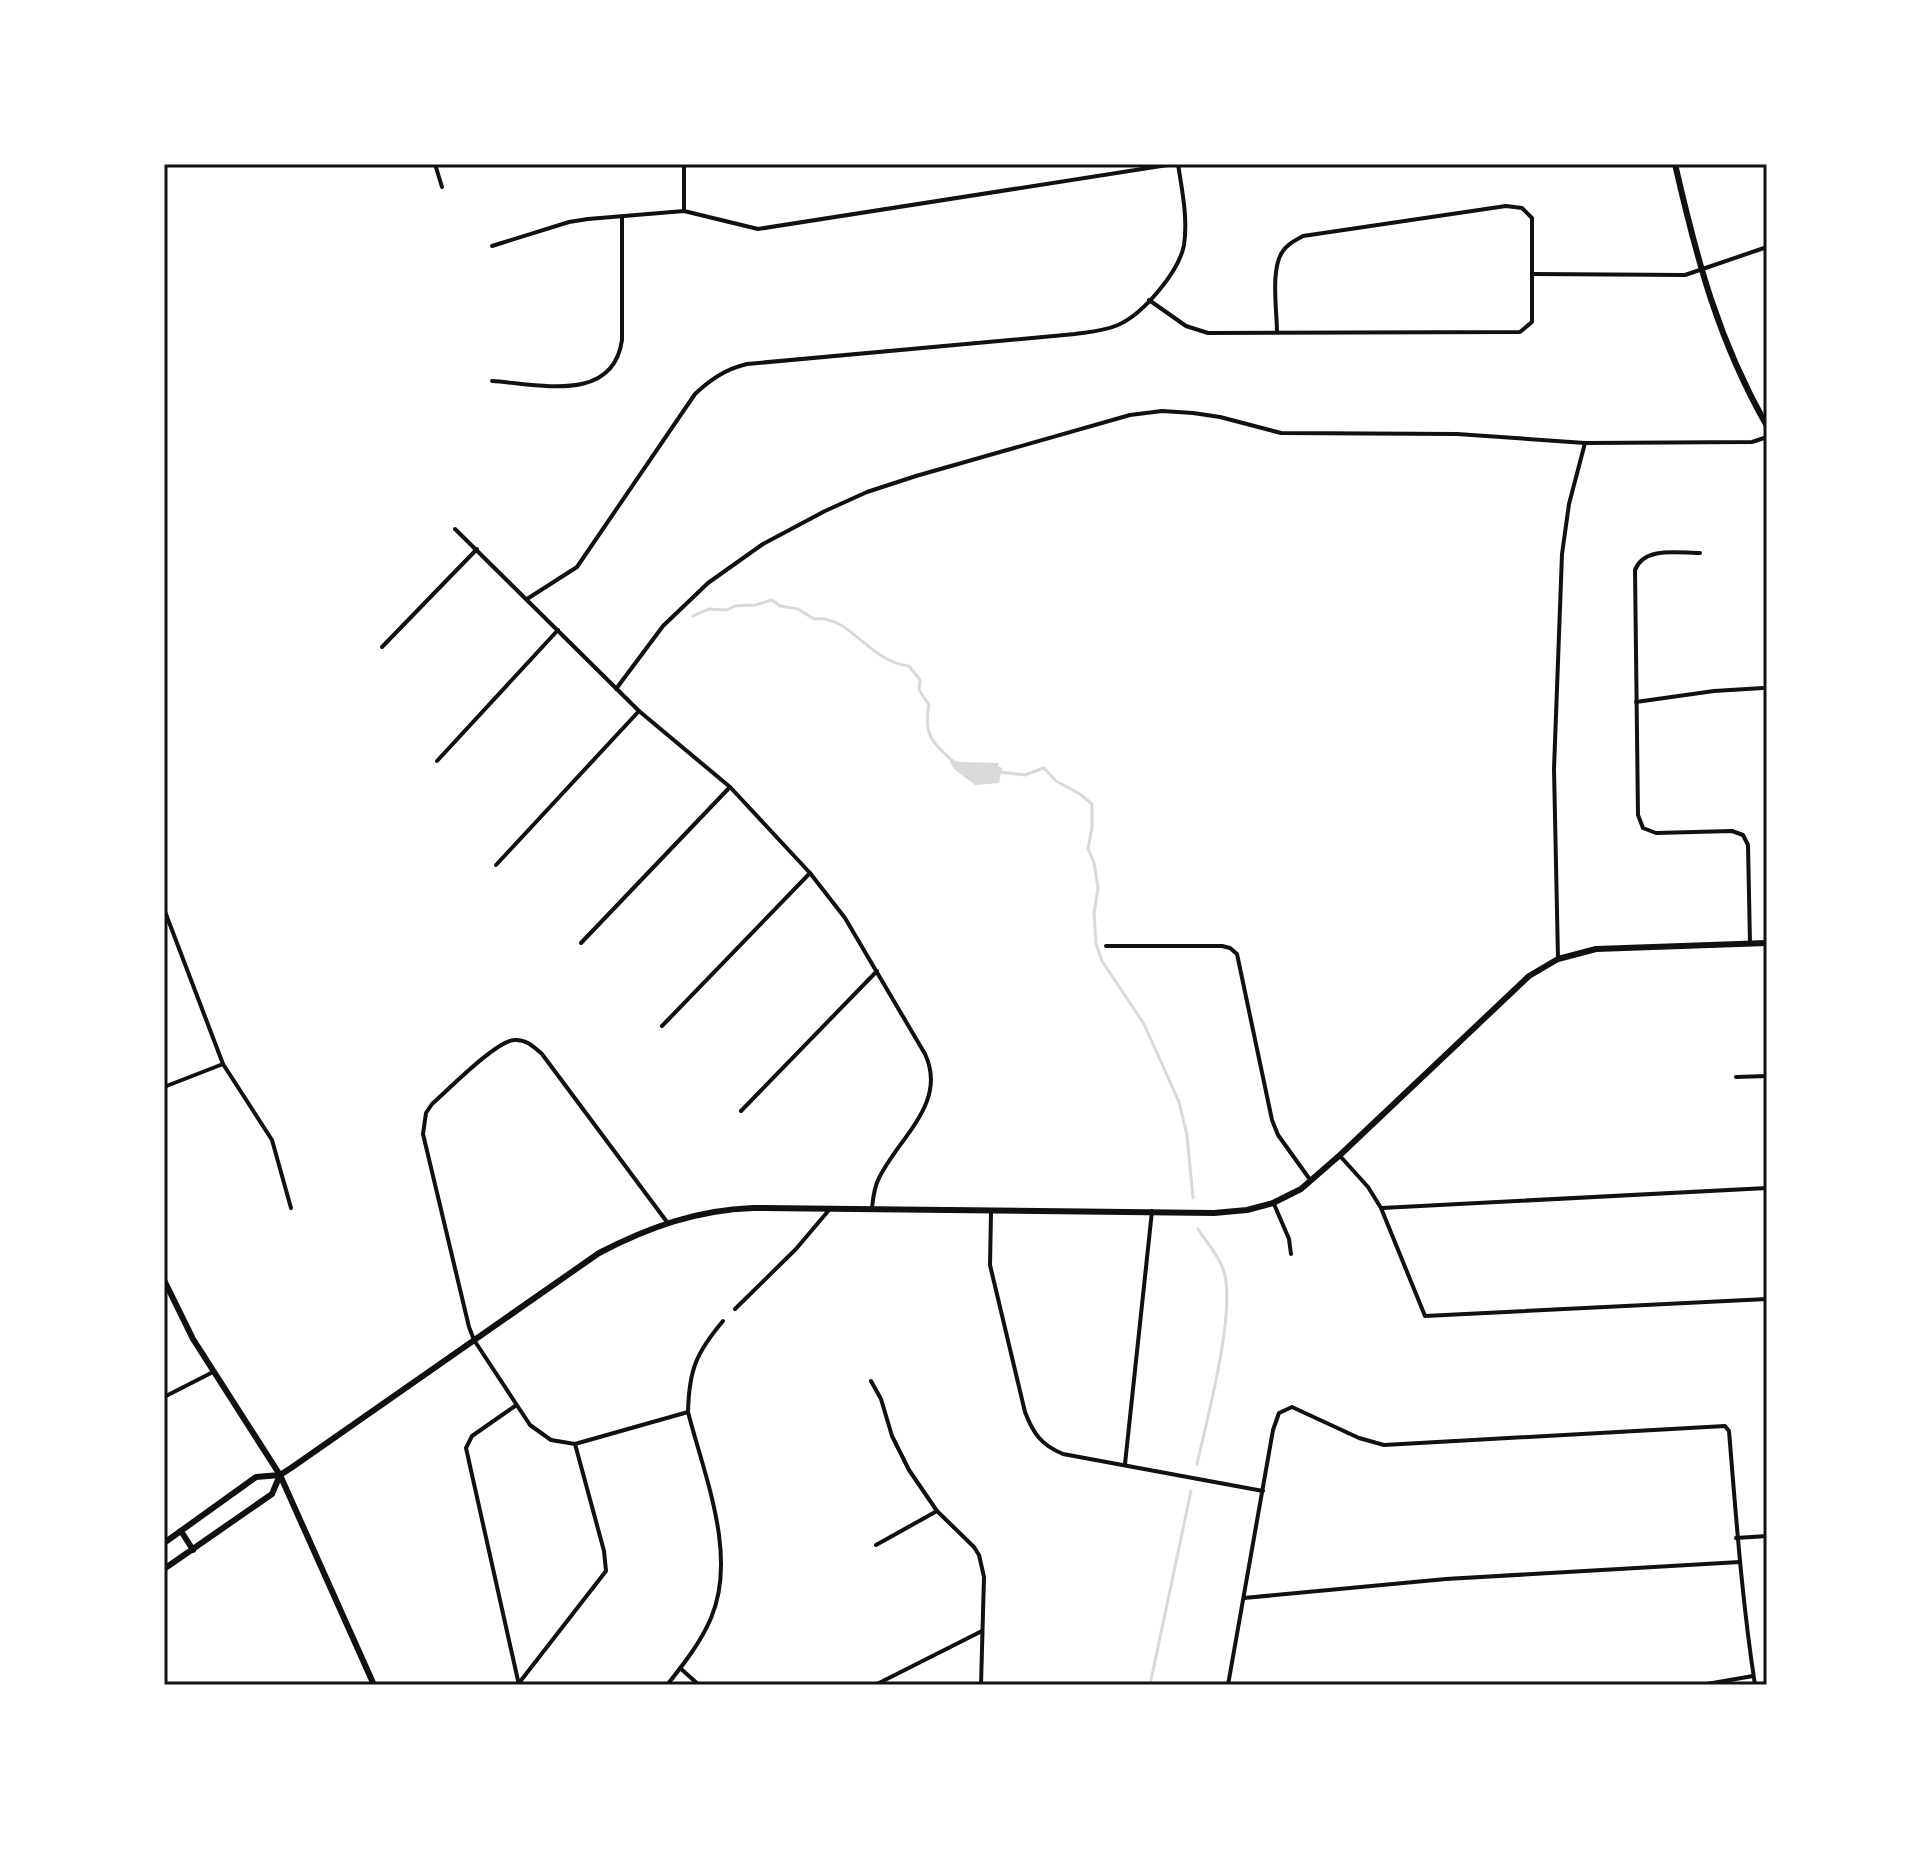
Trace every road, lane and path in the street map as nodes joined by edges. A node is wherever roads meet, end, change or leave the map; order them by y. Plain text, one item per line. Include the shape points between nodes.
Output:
1 (435, 164) edge
2 (684, 164) edge
3 (1176, 164) edge
4 (1675, 164) edge
5 (442, 187) dead end
6 (684, 211) junction
7 (622, 217) junction
8 (492, 246) dead end
9 (1767, 247) edge
10 (1700, 271) junction
11 (1533, 274) junction
12 (1149, 300) junction
13 (1277, 332) junction
14 (492, 381) dead end
15 (1765, 417) edge
16 (1767, 426) edge
17 (1767, 437) edge
18 (1585, 443) junction
19 (455, 529) dead end
20 (477, 549) junction
21 (1700, 553) dead end
22 (527, 599) junction
23 (558, 630) junction
24 (382, 647) dead end
25 (1763, 688) dead end
26 (616, 689) junction
27 (1636, 702) junction
28 (639, 711) junction
29 (437, 761) dead end
30 (730, 787) junction
31 (496, 865) dead end
32 (810, 873) junction
33 (164, 909) edge
34 (581, 943) dead end
35 (1767, 943) edge
36 (1750, 944) junction
37 (1106, 946) dead end
38 (1558, 959) junction
39 (877, 971) junction
40 (662, 1026) dead end
41 (223, 1064) junction
42 (1767, 1076) edge
43 (1736, 1077) dead end
44 (164, 1087) edge
45 (741, 1111) dead end
46 (1340, 1155) junction
47 (1311, 1181) junction
48 (1767, 1188) edge
49 (1273, 1203) junction
50 (291, 1208) dead end
51 (831, 1208) junction
52 (872, 1208) junction
53 (1381, 1208) junction
54 (991, 1209) junction
55 (1152, 1211) junction
56 (667, 1222) junction
57 (1291, 1254) dead end
58 (164, 1280) edge
59 (1767, 1299) edge
60 (735, 1309) dead end
61 (723, 1321) dead end
62 (474, 1340) junction
63 (213, 1372) junction
64 (871, 1381) dead end
65 (164, 1397) edge
66 (515, 1406) junction
67 (688, 1412) junction
68 (575, 1444) junction
69 (1125, 1465) junction
70 (280, 1475) junction
71 (1263, 1491) junction
72 (937, 1511) junction
73 (181, 1531) junction
74 (1767, 1536) edge
75 (1736, 1538) junction
76 (164, 1543) edge
77 (876, 1545) dead end
78 (193, 1550) junction
79 (1740, 1562) junction
80 (164, 1569) edge
81 (1243, 1598) junction
82 (982, 1631) junction
83 (680, 1668) junction
84 (1753, 1676) junction
85 (519, 1684) edge
86 (374, 1685) edge
87 (667, 1685) edge
88 (699, 1685) edge
89 (875, 1685) edge
90 (981, 1685) edge
91 (1228, 1685) edge
92 (1701, 1685) edge
93 (1755, 1685) edge

1 - 5 street
2 - 6 street
3 - 6 street via 758,229
3 - 12 street via 1185,212 1184,244 1175,269
4 - 10 street
6 - 7 street
7 - 8 street via 569,222
7 - 14 street via 622,340 614,367 575,386
9 - 10 street
10 - 11 street
10 - 15 street via 1722,335
11 - 13 street via 1532,322 1520,332
11 - 13 street via 1532,218 1518,207 1303,236 1289,243 1277,264
12 - 13 street via 1196,331
12 - 22 street via 1129,319 1100,331 732,368 695,394 577,567
15 - 16 street
17 - 18 street via 1752,442
18 - 26 street via 1457,434 1281,433 1193,413 1130,415 867,492 763,544 708,583 663,626
18 - 38 street via 1562,554 1554,769
19 - 20 street
20 - 22 street
20 - 24 street
21 - 27 street via 1649,555 1636,566
22 - 23 street
23 - 26 street
23 - 29 street
25 - 27 street
26 - 28 street
27 - 36 street via 1640,824 1656,833 1743,835 1748,845
28 - 30 street
28 - 31 street
30 - 32 street
30 - 34 street
32 - 39 street
32 - 40 street
33 - 41 street
35 - 36 street
36 - 38 street via 1596,949
37 - 47 street via 1222,946 1237,954 1272,1120
38 - 46 street via 1491,1009
39 - 45 street
39 - 52 street via 925,1054 933,1084 926,1105 879,1177
41 - 44 street
41 - 50 street via 272,1140
42 - 43 street
46 - 47 street
46 - 53 street
47 - 49 street
48 - 53 street
49 - 55 street via 1233,1212
49 - 57 street
51 - 52 street
51 - 56 street via 740,1208
51 - 60 street
52 - 54 street
53 - 59 street via 1425,1316
54 - 55 street
54 - 69 street via 990,1265 1034,1433 1063,1454
55 - 69 street
56 - 62 street via 599,1253
56 - 62 street via 542,1054 519,1040 500,1044 432,1104 423,1134
58 - 63 street
61 - 67 street via 695,1360
62 - 66 street
62 - 70 street
63 - 65 street
63 - 70 street
64 - 72 street via 903,1459
66 - 68 street via 541,1434
66 - 85 street via 472,1436 466,1448
67 - 68 street
67 - 83 street via 717,1527 722,1569 711,1618
68 - 85 street via 606,1571
69 - 71 street
70 - 73 street via 256,1477
70 - 78 street via 272,1494
70 - 86 street
71 - 75 street via 1276,1421 1285,1409 1298,1409 1359,1438 1392,1445 1720,1426 1728,1428
71 - 81 street
72 - 77 street
72 - 82 street via 979,1555 984,1577
73 - 76 street
73 - 78 street
74 - 75 street
75 - 79 street
78 - 80 street
79 - 81 street via 1446,1579
79 - 84 street
81 - 91 street
82 - 89 street
82 - 90 street
83 - 87 street
83 - 88 street
84 - 92 street
84 - 93 street

